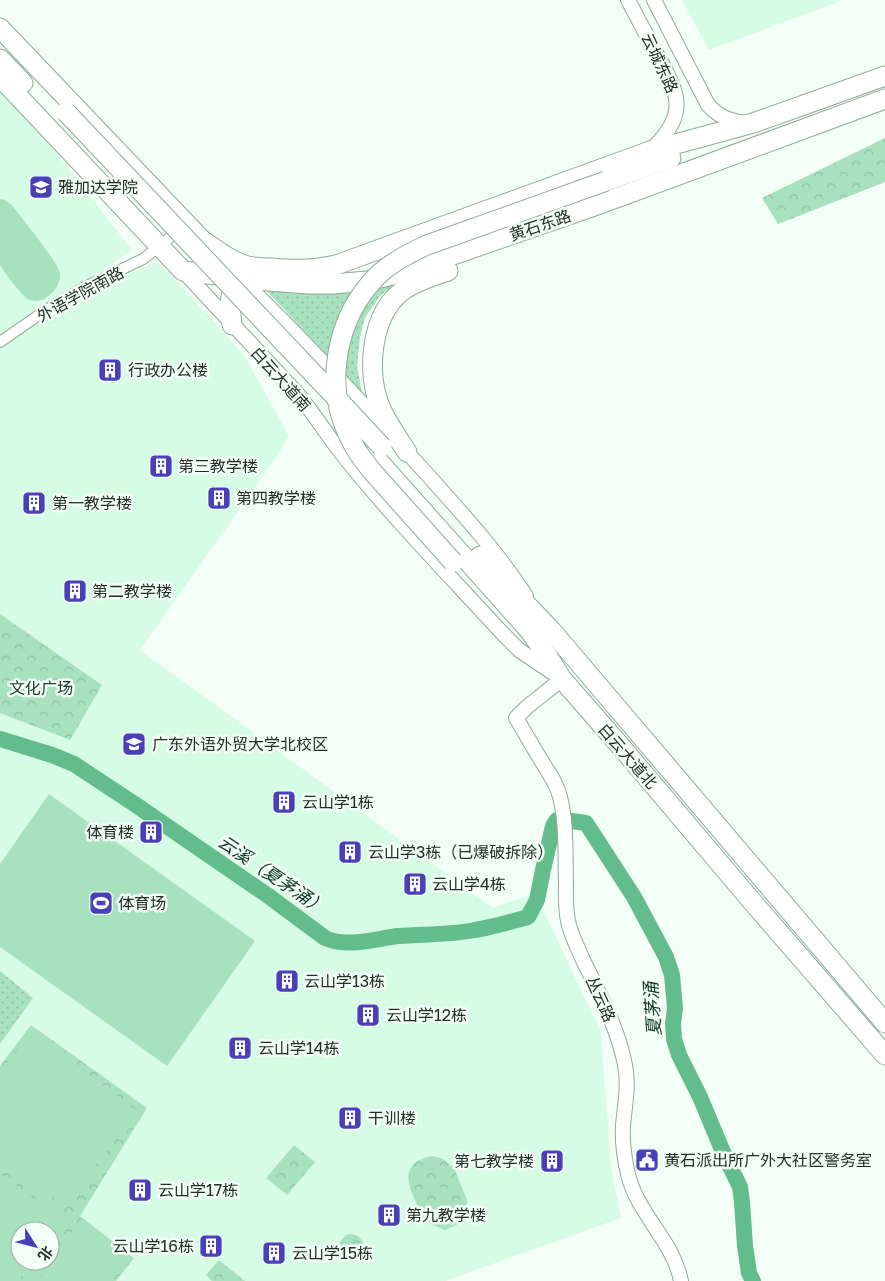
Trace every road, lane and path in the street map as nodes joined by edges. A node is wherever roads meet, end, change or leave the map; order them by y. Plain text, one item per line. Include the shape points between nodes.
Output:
1 (628, 0) edge
2 (654, 0) edge
3 (0, 28) edge
4 (0, 44) edge
5 (0, 59) edge
6 (687, 64) junction
7 (669, 75) junction
8 (885, 76) edge
9 (0, 77) edge
10 (885, 99) edge
11 (62, 116) junction
12 (753, 123) junction
13 (650, 151) junction
14 (597, 205) junction
15 (186, 223) junction
16 (422, 233) junction
17 (202, 240) junction
18 (160, 246) junction
19 (429, 264) junction
20 (258, 268) junction
21 (183, 271) junction
22 (241, 278) junction
23 (257, 294) junction
24 (232, 325) junction
25 (0, 342) edge
26 (378, 451) junction
27 (407, 452) junction
28 (543, 621) junction
29 (562, 679) junction
30 (885, 1023) edge
31 (885, 1055) edge
32 (681, 1281) edge

1 - 7 main road, 云城东路
2 - 6 main road, 云城东路
3 - 15 highway
4 - 11 highway, 白云大道南
5 - 11 highway, 白云大道南
6 - 7 main road via 686,75 678,78
6 - 12 main road, 云城东路 via 708,105 715,112 723,118
7 - 13 main road, 云城东路 via 677,109 670,129
8 - 12 highway, 黄石东路
9 - 18 highway, 白云大道南
10 - 14 highway, 黄石东路
11 - 26 highway, 白云大道南, bridge via 320,380
12 - 13 highway, 黄石东路
12 - 29 highway, bridge via 697,148 408,253 379,274 369,286 344,330 338,352 336,387 343,422 359,455 516,633
13 - 16 highway, 黄石东路
14 - 19 highway, 黄石东路
14 - 27 highway via 525,241 422,280 394,299 377,329 372,374 380,408
15 - 17 highway
15 - 18 street, 外语学院南路
16 - 19 highway via 413,243 412,254 420,262
16 - 20 highway, 黄石东路 via 354,259 320,268
17 - 20 highway, 黄石东路 via 228,258
17 - 22 main road
18 - 21 highway, 白云大道南
18 - 25 street, 外语学院南路 via 142,259 63,300
19 - 22 highway, 黄石东路 via 388,277 352,283 289,283
20 - 22 highway
21 - 22 highway, 黄石东路
21 - 24 main road, 白云大道南
22 - 23 main road
22 - 24 highway via 231,293
23 - 24 main road via 237,303
23 - 27 main road
24 - 29 main road, 白云大道南 via 296,392 364,481 503,634 519,650
26 - 28 highway, 白云大道北
26 - 29 highway, 白云大道北 via 528,629
27 - 28 main road via 489,545
28 - 30 highway, 白云大道北
29 - 31 highway, 白云大道北
29 - 32 main road, 丛云路 via 516,718 557,788 564,830 569,925 623,1056 627,1086 623,1140 628,1176 637,1200 669,1249

